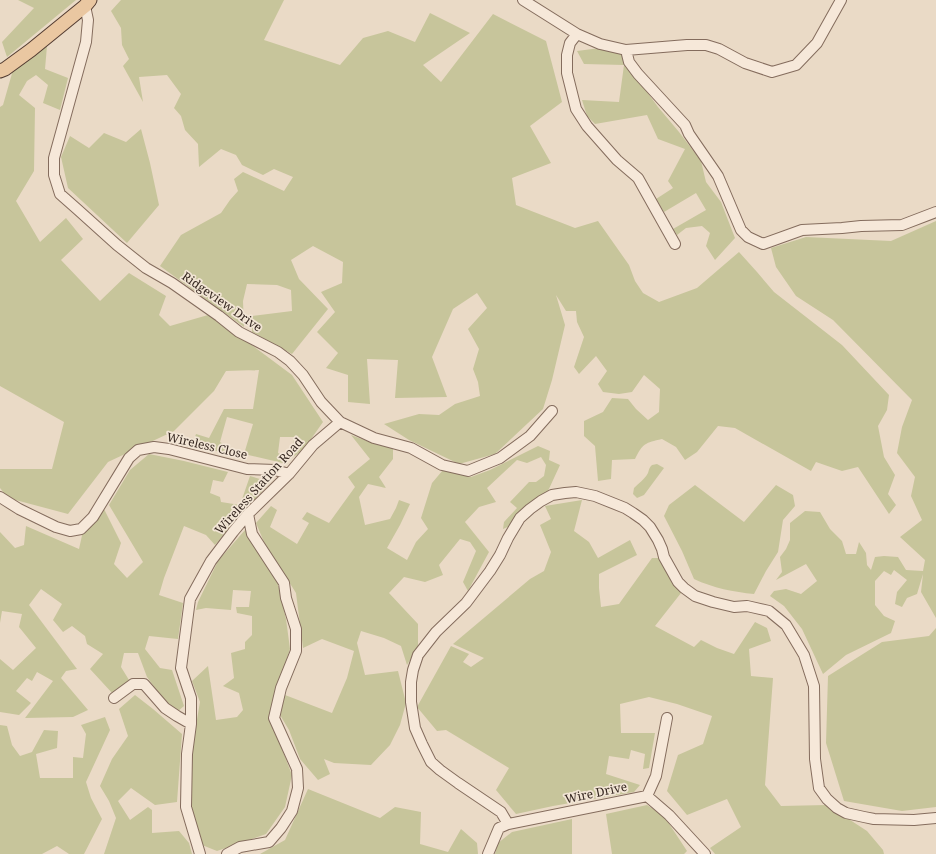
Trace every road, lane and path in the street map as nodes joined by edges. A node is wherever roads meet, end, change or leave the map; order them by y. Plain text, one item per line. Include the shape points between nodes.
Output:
1 (523, 0) edge
2 (841, 0) edge
3 (88, 3) edge
4 (577, 34) junction
5 (626, 50) junction
6 (0, 71) edge
7 (936, 212) edge
8 (675, 244) dead end
9 (552, 410) dead end
10 (340, 422) junction
11 (289, 474) junction
12 (0, 497) edge
13 (248, 514) junction
14 (114, 698) dead end
15 (667, 718) dead end
16 (191, 724) junction
17 (647, 796) junction
18 (936, 818) edge
19 (508, 824) junction
20 (200, 854) edge
21 (228, 854) edge
22 (488, 854) edge
23 (705, 854) edge

1 - 4 street
2 - 5 street via 817,43 796,65 772,72 706,44
3 - 6 main road via 31,50
3 - 10 street, Ridgeview Drive via 86,42 54,158 54,175 60,194 146,268 172,283 239,332 290,361 321,402
4 - 5 street via 600,44
4 - 8 street via 570,43 567,55 567,73 576,109 587,126 638,178
5 - 7 street via 638,74 685,125 718,176 741,230 748,237 764,244 802,230 902,226
9 - 10 street, Ridgeview Drive via 530,436 500,458 468,471 442,465 411,448 374,438
10 - 11 street, Wireless Station Road via 313,445
11 - 12 street, Wireless Close via 275,470 247,469 169,449 154,447 138,450 129,458 93,517 81,529 70,531 56,527
11 - 13 street, Wireless Station Road
13 - 16 street, Wireless Station Road via 211,561 190,599 181,668 191,698
13 - 21 street via 252,534 284,583 296,630 296,651 281,688 274,718 297,770 298,788 292,811 269,842 240,847
14 - 16 street via 133,684 144,684 165,708
15 - 17 street via 656,776
16 - 20 street, Wireless Station Road via 187,754 186,807
17 - 19 street, Wire Drive
17 - 23 street via 669,815
18 - 19 street via 874,819 846,813 827,799 819,788 815,765 814,686 804,655 786,625 769,611 747,606 734,607 695,596 678,582 658,540 643,520 625,508 595,496 576,492 552,495 520,518 490,571 466,603 431,638 418,655 413,670 411,702 415,728 431,762 501,812
19 - 22 street via 499,828

